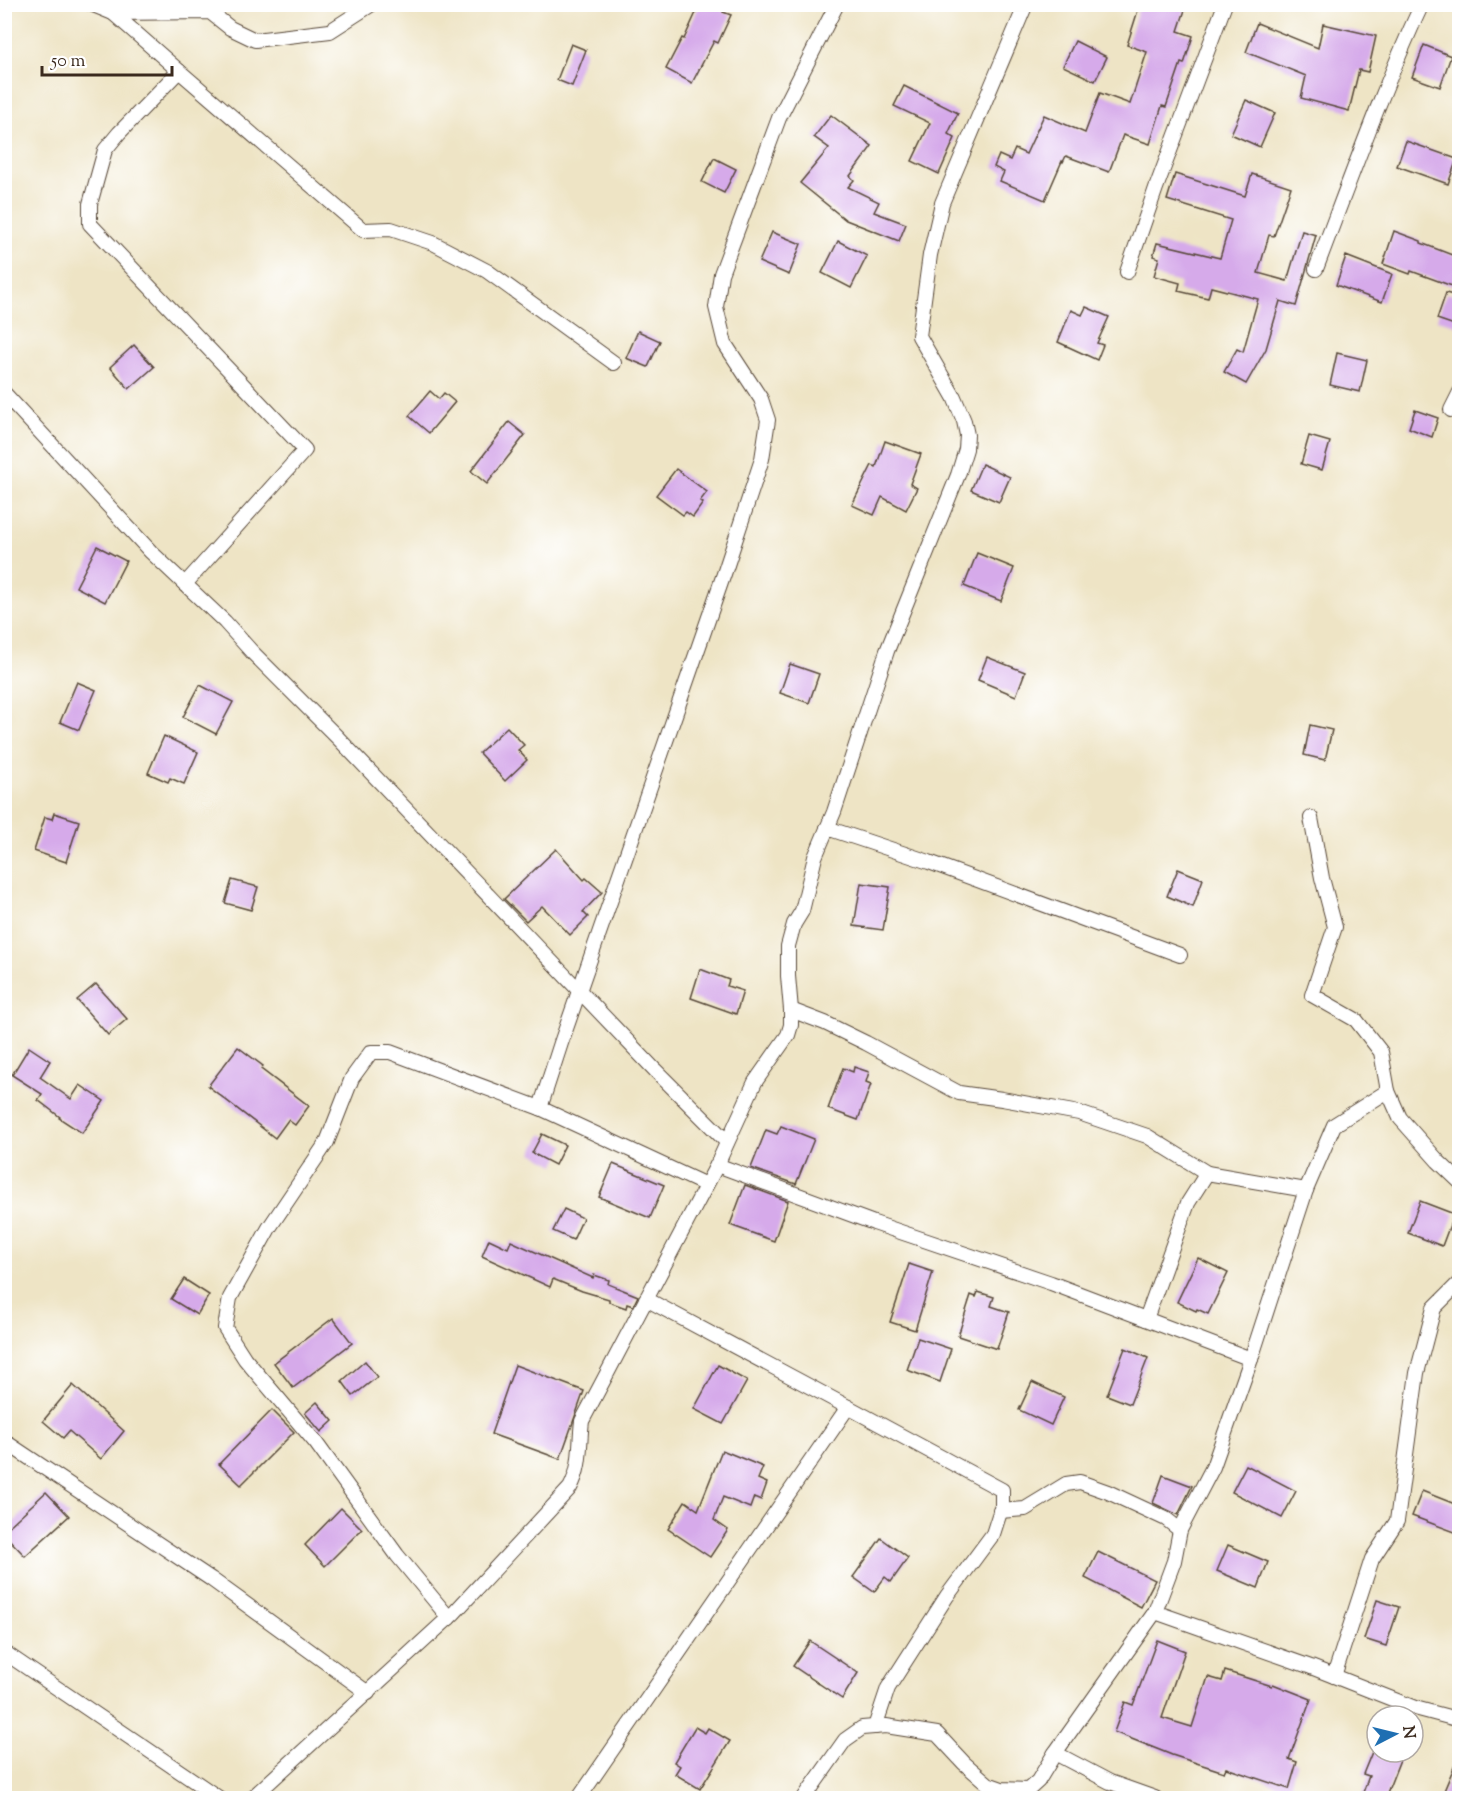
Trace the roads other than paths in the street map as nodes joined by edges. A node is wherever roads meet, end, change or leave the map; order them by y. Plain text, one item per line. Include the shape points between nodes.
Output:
1 (92, 4) edge
2 (372, 4) edge
3 (837, 4) edge
4 (1026, 4) edge
5 (1225, 4) edge
6 (1422, 4) edge
7 (113, 14) junction
8 (179, 71) junction
9 (1316, 269) dead end
10 (1127, 272) dead end
11 (614, 363) dead end
12 (1460, 392) edge
13 (4, 393) edge
14 (1451, 410) dead end
15 (185, 584) junction
16 (1311, 818) dead end
17 (827, 828) junction
18 (1179, 955) dead end
19 (579, 991) junction
20 (791, 1010) junction
21 (1388, 1091) junction
22 (540, 1108) junction
23 (727, 1142) junction
24 (717, 1165) junction
25 (1207, 1173) junction
26 (1460, 1182) edge
27 (706, 1185) junction
28 (1306, 1190) junction
29 (1460, 1282) edge
30 (646, 1299) junction
31 (1146, 1319) junction
32 (1251, 1359) junction
33 (848, 1407) junction
34 (4, 1442) edge
35 (1000, 1511) junction
36 (1180, 1530) junction
37 (1155, 1612) junction
38 (449, 1618) junction
39 (4, 1652) edge
40 (1334, 1676) junction
41 (368, 1693) junction
42 (1460, 1720) edge
43 (875, 1727) junction
44 (1055, 1753) junction
45 (1025, 1794) edge
46 (219, 1798) edge
47 (252, 1798) edge
48 (579, 1798) edge
49 (804, 1798) edge
50 (1155, 1798) edge

1 - 7 street
2 - 7 street via 330,31 255,40 230,28 210,12
3 - 19 street via 778,118 721,274 716,308 725,344 761,399 768,420 762,459
4 - 17 street via 942,203 930,255 920,336 964,421 966,449 886,651
5 - 10 street
6 - 9 street
7 - 8 street
8 - 11 street via 363,230 391,229 433,243 487,271
8 - 15 street via 105,150 90,204 90,224 305,450
12 - 14 street
13 - 15 street
15 - 19 street
16 - 21 street via 1335,927 1312,994 1356,1020 1381,1052
17 - 18 street
17 - 20 street via 788,946
19 - 22 street
19 - 23 street
20 - 23 street via 788,1035 755,1082
20 - 25 street via 866,1043 959,1093 1079,1113 1148,1136
21 - 26 street via 1400,1118
21 - 28 street via 1334,1125
22 - 27 street
22 - 38 street via 390,1052 371,1052 352,1078 327,1142 269,1228 231,1298 225,1328 245,1359 316,1443 397,1555
23 - 24 street
24 - 27 street
24 - 31 street
25 - 28 street
25 - 31 street via 1188,1203
27 - 30 street
28 - 32 street
29 - 40 street via 1434,1308 1417,1374 1397,1521 1372,1559
30 - 33 street
30 - 38 street via 582,1420 579,1467 570,1488
31 - 32 street
32 - 36 street via 1213,1467
33 - 35 street via 1002,1490
33 - 48 street
34 - 41 street via 211,1579
35 - 36 street via 1025,1509 1066,1484 1080,1482 1166,1519
35 - 43 street via 993,1534 947,1596 888,1688
36 - 37 street via 1174,1561
37 - 40 street
37 - 44 street
38 - 41 street
39 - 46 street
40 - 42 street via 1415,1708
41 - 47 street
43 - 45 street via 937,1734 987,1784
43 - 49 street via 862,1728 845,1740
44 - 45 street
44 - 50 street via 1110,1782

